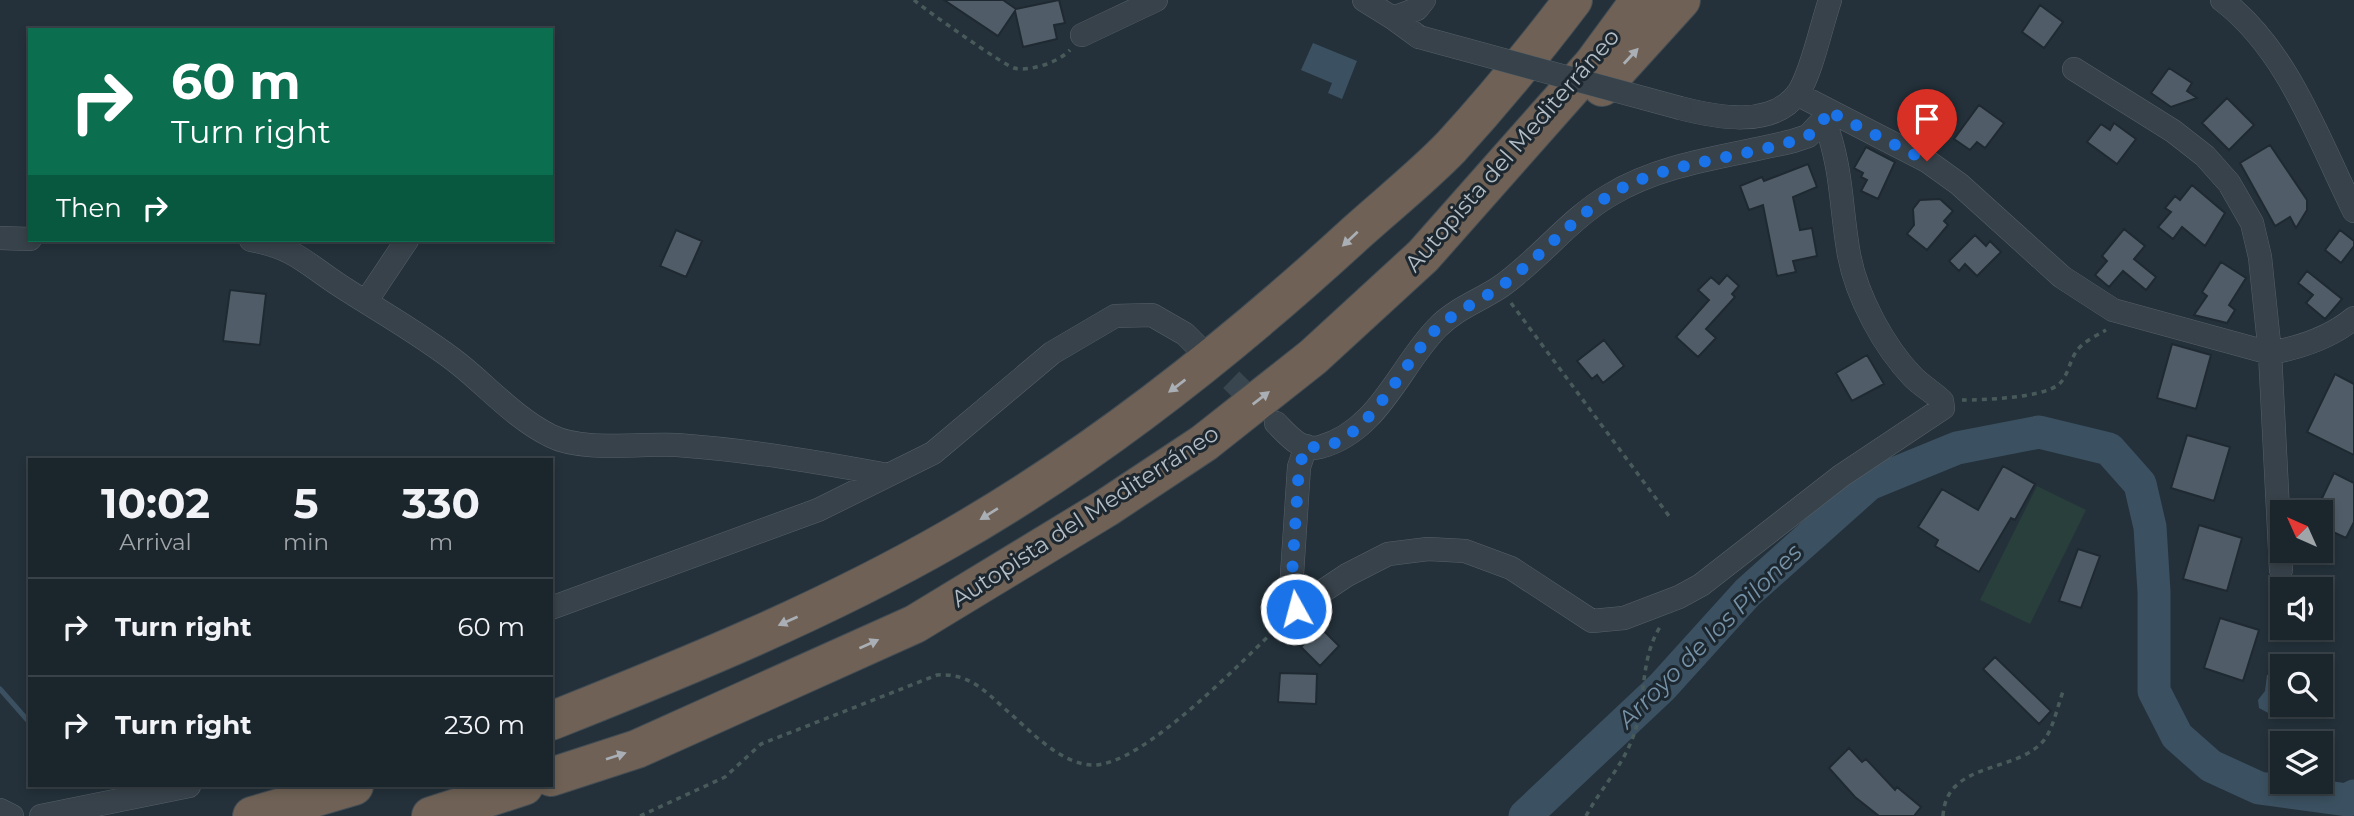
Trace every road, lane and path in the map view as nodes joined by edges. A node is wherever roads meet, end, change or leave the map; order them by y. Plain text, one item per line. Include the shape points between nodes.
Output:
1 (914, 0) edge
2 (1156, 0) edge
3 (1364, 0) edge
4 (1424, 0) edge
5 (1540, 0) edge
6 (1573, 0) edge
7 (1640, 0) edge
8 (1681, 0) edge
9 (1830, 0) edge
10 (2222, 0) edge
11 (1393, 18) junction
12 (1082, 35) joint
13 (2074, 69) dead end
14 (1797, 94) junction
15 (1825, 115) junction
16 (1400, 192) junction
17 (2354, 211) edge
18 (0, 239) edge
19 (28, 239) edge
20 (264, 242) edge
21 (406, 242) edge
22 (1423, 256) junction
23 (1499, 288) junction
24 (367, 300) junction
25 (2129, 314) junction
26 (2354, 318) edge
27 (2270, 353) junction
28 (1207, 356) tunnel mouth
29 (1942, 401) junction
30 (1276, 423) tunnel mouth
31 (1306, 446) junction
32 (887, 475) junction
33 (1669, 516) dead end
34 (2281, 570) dead end
35 (1679, 597) junction
36 (553, 607) edge
37 (1296, 609) junction
38 (2064, 688) dead end
39 (553, 720) edge
40 (553, 776) edge
41 (184, 787) edge
42 (351, 787) edge
43 (521, 787) edge
44 (0, 810) edge
45 (12, 816) edge
46 (41, 816) edge
47 (252, 816) edge
48 (432, 816) edge
49 (640, 816) edge
50 (1586, 816) edge
51 (1943, 816) edge

1 - 12 path via 1014,68 1042,66 1065,55
2 - 12 street
3 - 11 street
4 - 11 street via 1417,9
5 - 16 highway
6 - 16 highway via 1449,149
7 - 22 highway, Autopista del Mediterráneo via 1592,64
22 -> 8 highway via 1495,200
9 - 14 street
10 - 17 street via 2260,40 2289,81
11 - 14 street, bridge via 1419,37 1717,117 1774,111
13 - 27 street via 2173,131 2229,183 2252,223
14 - 15 street
15 - 23 street via 1808,136 1663,171 1608,195
15 - 25 street via 1927,161 2062,277 2113,310
15 - 29 street via 1842,179 1850,257 1864,298 1884,338 1913,377
16 -> 39 highway via 1290,293 1180,384 951,538 828,603
18 - 19 street
20 - 24 street via 305,258 338,285
21 - 24 street
40 -> 22 highway, Autopista del Mediterráneo via 637,749 915,624 1204,443 1313,357
23 - 31 street via 1438,326 1366,419 1317,449
23 - 33 path
24 - 32 street via 457,362 552,437 578,443 677,445 811,460
25 - 27 street
25 - 29 path via 2078,349 2066,375 2049,390
26 - 27 street via 2313,340
27 - 34 street
28 - 32 street via 1185,334 1152,315 1115,316 1052,353 933,453
29 - 35 street via 1937,414 1841,476 1763,539
30 - 31 street via 1297,444
31 - 37 street via 1299,467 1291,590
32 - 36 street via 818,510
35 - 37 street via 1625,618 1592,621 1511,568 1465,551 1428,549 1388,554
35 - 50 path via 1651,641 1630,744 1621,766
37 - 49 path via 1179,719 1115,762 1091,765 1060,755 981,688 957,674 937,675 761,744 726,777
38 - 51 path via 2046,738 2030,753 1974,772 1954,786
41 - 46 street
42 - 47 highway
43 - 48 highway
44 - 45 street

